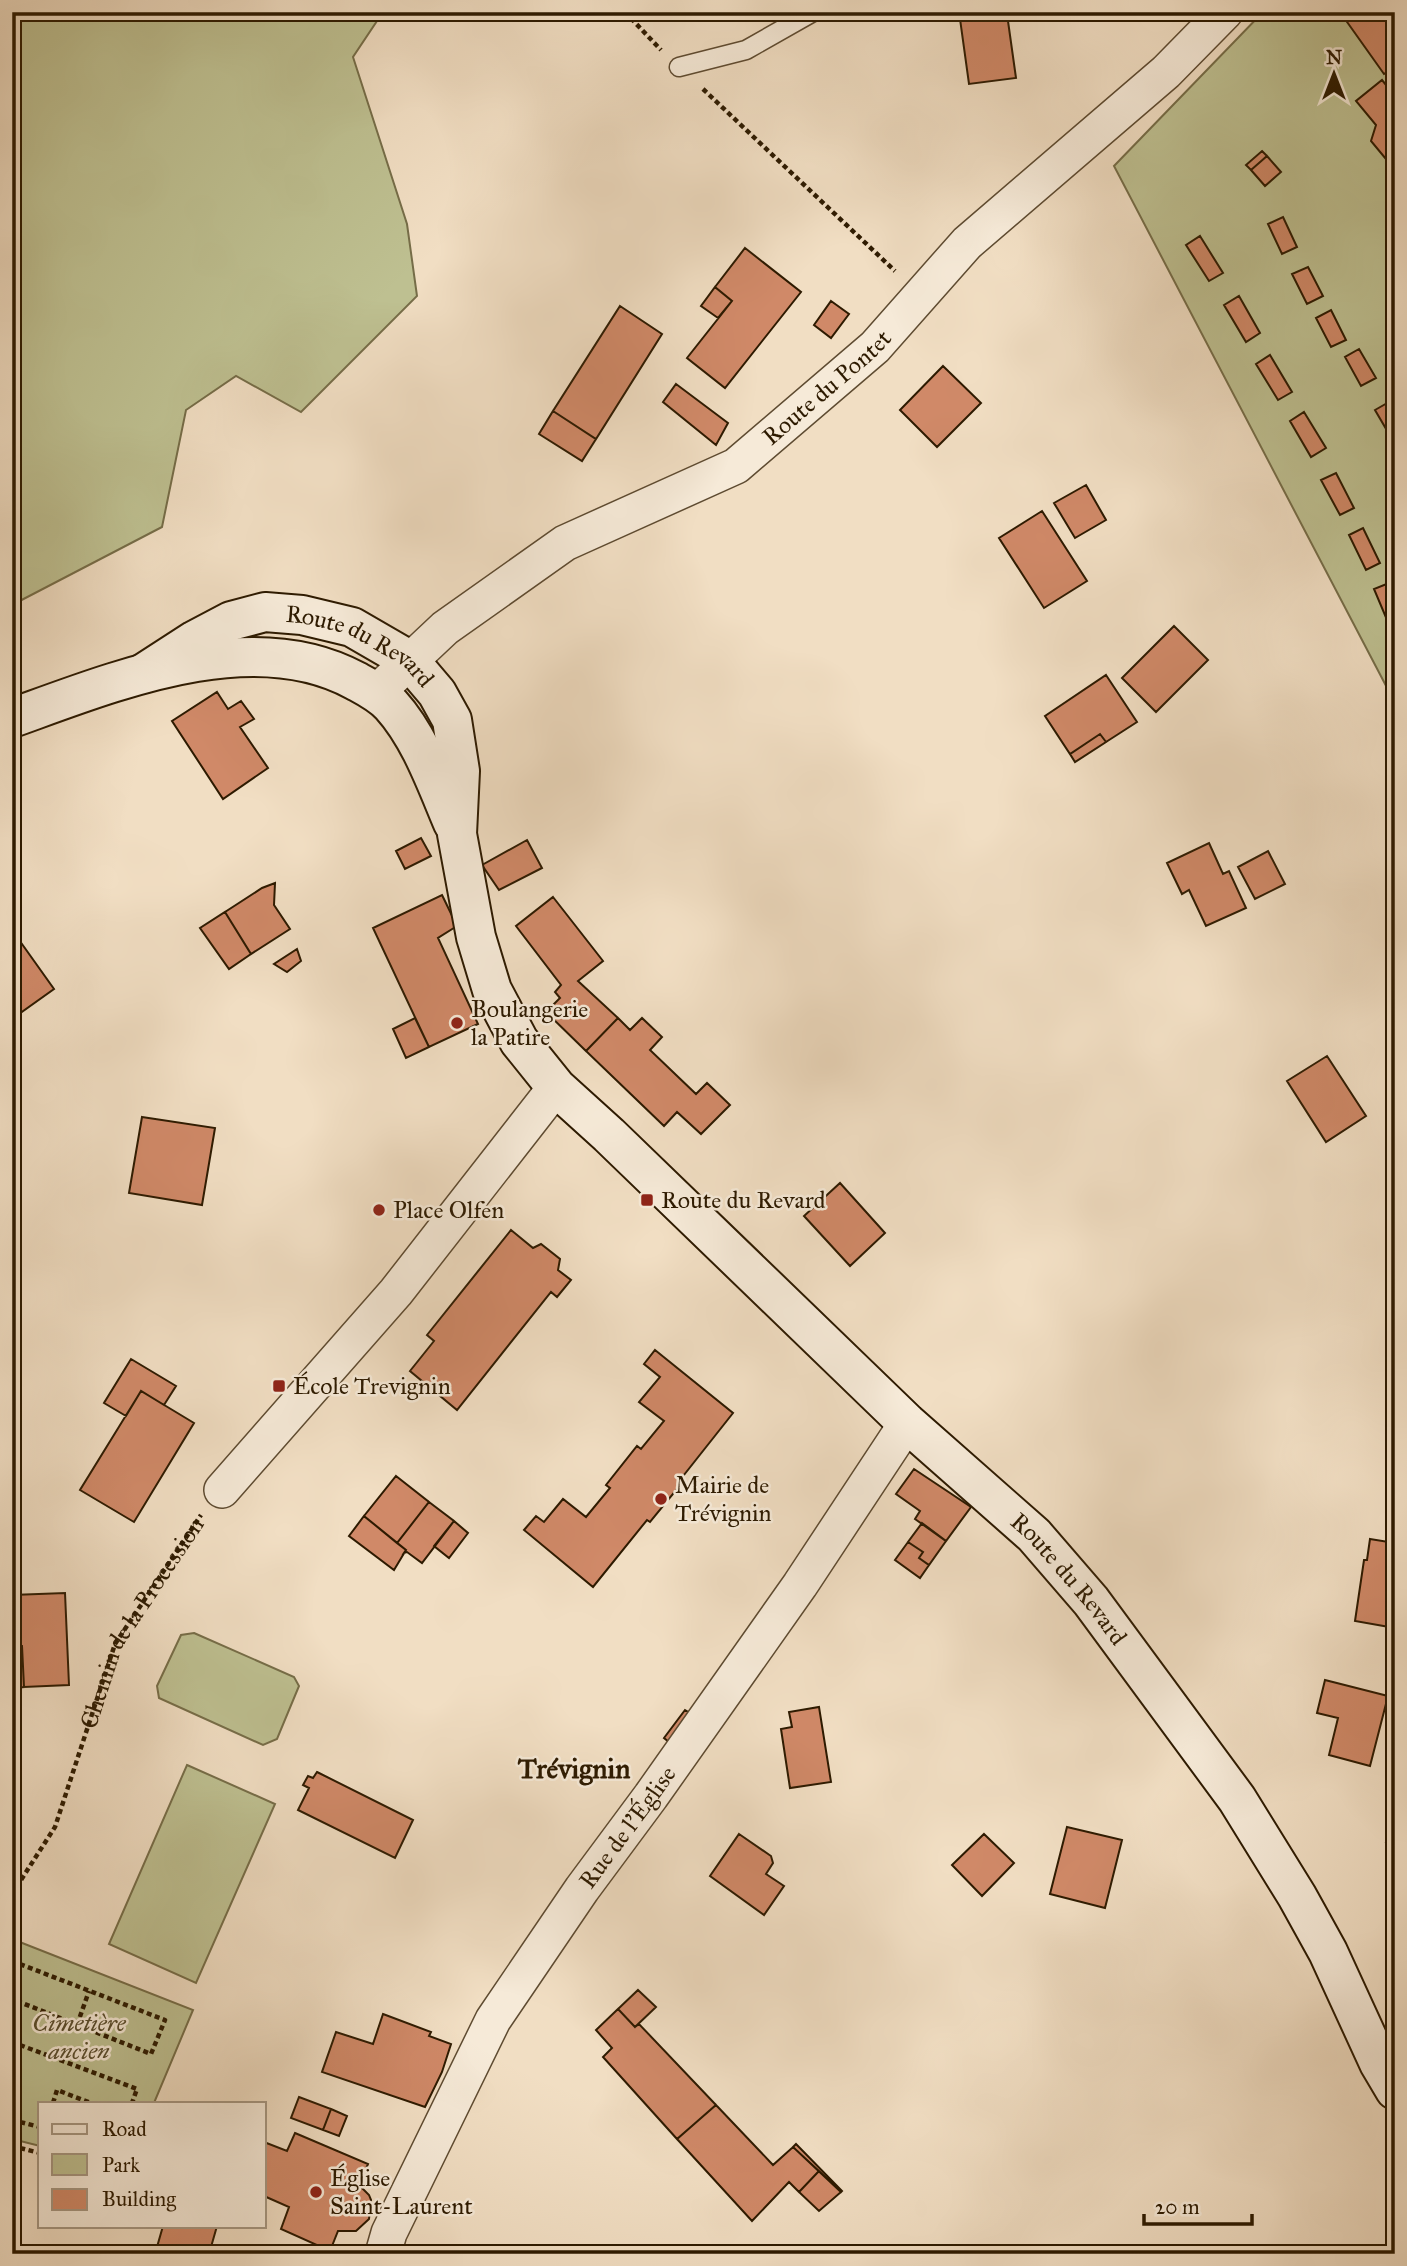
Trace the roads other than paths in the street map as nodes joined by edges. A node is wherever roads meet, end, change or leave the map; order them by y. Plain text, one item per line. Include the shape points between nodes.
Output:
1 (813, 12) edge
2 (1225, 12) edge
3 (679, 67) road end
4 (409, 660) junction
5 (144, 673) junction
6 (377, 692) junction
7 (12, 718) edge
8 (457, 834) junction
9 (556, 1087) junction
10 (907, 1423) junction
11 (222, 1490) road end
12 (1395, 2090) edge
13 (383, 2254) edge

1 - 3 lane via 746,50
2 - 4 street, Route du Pontet via 1166,72 967,243 874,347 736,466 565,543 445,628
4 - 5 main road, Route du Revard via 352,627 265,612 231,621 195,639
4 - 6 street, Route du Pontet
4 - 8 main road, Route du Revard via 437,693 452,720 460,771
5 - 6 main road, Route du Revard via 218,658 268,655 341,672
5 - 7 main road, Route du Revard
6 - 8 main road, Route du Revard via 411,733
8 - 9 main road, Route du Revard via 476,937 492,990 519,1041
9 - 10 main road, Route du Revard
9 - 11 street, Chemin de la Procession via 396,1292
10 - 12 main road, Route du Revard via 1034,1535 1091,1601 1237,1799 1328,1952 1378,2063
10 - 13 street, Rue de l'Église via 800,1585 494,2020 389,2232

